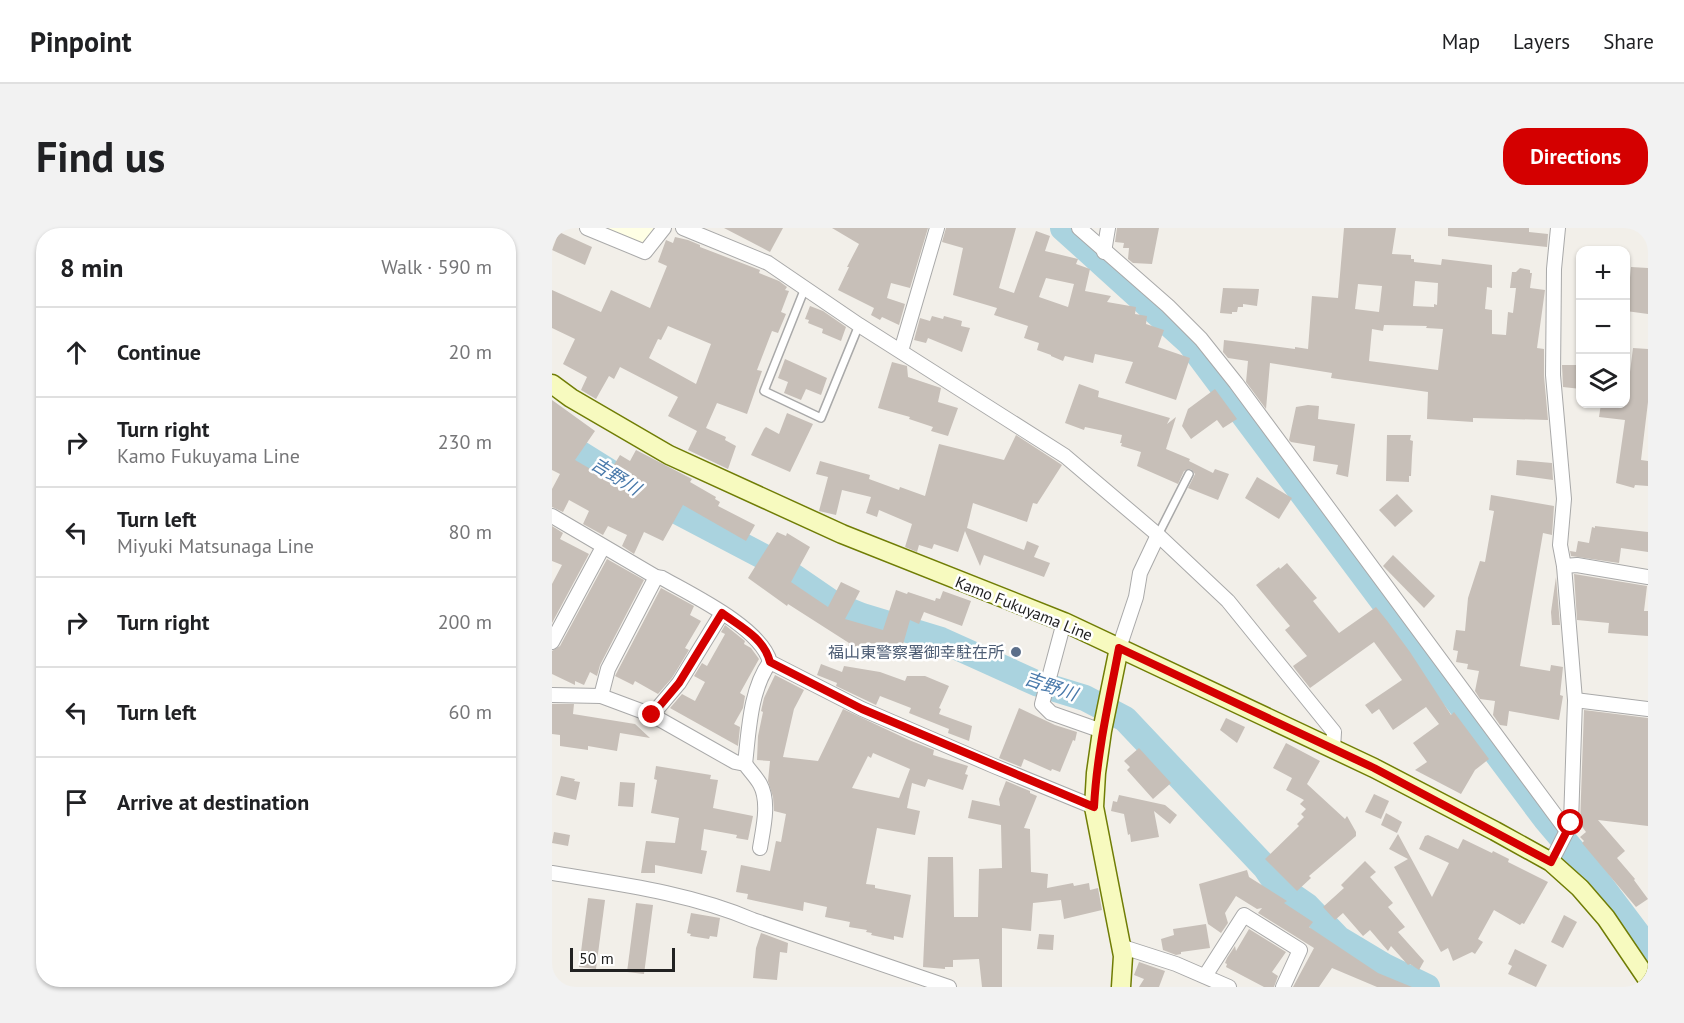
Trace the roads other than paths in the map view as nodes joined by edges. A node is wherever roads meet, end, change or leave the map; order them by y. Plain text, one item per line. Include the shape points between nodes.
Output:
1 (587, 228) edge
2 (664, 228) edge
3 (683, 228) edge
4 (937, 228) edge
5 (1079, 228) edge
6 (1108, 228) edge
7 (1558, 228) edge
8 (1104, 252) junction
9 (806, 288) junction
10 (859, 325) junction
11 (901, 351) junction
12 (552, 384) edge
13 (1189, 474) dead end
14 (552, 516) edge
15 (1158, 535) junction
16 (603, 547) junction
17 (1564, 566) junction
18 (656, 577) junction
19 (1648, 577) edge
20 (722, 613) junction
21 (1064, 622) junction
22 (552, 642) edge
23 (1119, 648) junction
24 (770, 662) junction
25 (552, 695) edge
26 (601, 696) junction
27 (1575, 700) junction
28 (1648, 709) edge
29 (652, 715) junction
30 (1103, 724) junction
31 (1334, 748) junction
32 (745, 764) junction
33 (1094, 807) junction
34 (1566, 832) junction
35 (760, 848) dead end
36 (1555, 855) junction
37 (552, 873) edge
38 (1120, 946) junction
39 (1204, 976) junction
40 (1648, 980) edge
41 (949, 987) edge
42 (1121, 987) edge
43 (1229, 987) edge
44 (1283, 987) edge

1 - 2 street via 645,252
3 - 9 street via 768,263
4 - 11 street
5 - 8 street
6 - 8 street
7 - 17 street via 1553,375 1564,499 1560,545
8 - 34 street via 1201,339
9 - 10 street
9 - 10 lane via 764,392 821,418
10 - 11 street
11 - 15 street via 1065,456
12 - 21 main road, Kamo Fukuyama Line via 669,455 842,534
13 - 15 lane
14 - 16 street
15 - 23 street via 1140,573
15 - 31 street via 1228,601 1334,732
16 - 18 street
16 - 22 street
17 - 19 street
17 - 27 street
18 - 20 street
18 - 26 street via 608,669
20 - 24 street via 758,640 768,652
20 - 29 street via 679,683
21 - 23 main road, Kamo Fukuyama Line
21 - 30 street via 1042,704 1051,713
23 - 30 main road
23 - 31 main road, Kamo Fukuyama Line
24 - 32 street via 763,672 752,712
24 - 33 street via 862,709
25 - 26 street
26 - 29 street
27 - 28 street
27 - 34 street via 1571,823
29 - 32 street
30 - 33 main road
31 - 36 main road, Kamo Fukuyama Line via 1496,831
32 - 35 street via 761,786 764,801
33 - 38 main road
34 - 36 street
36 - 40 main road, Kamo Fukuyama Line via 1606,918
37 - 41 street via 724,908
38 - 39 street
38 - 42 main road
39 - 43 street
39 - 44 street via 1244,915 1300,950

